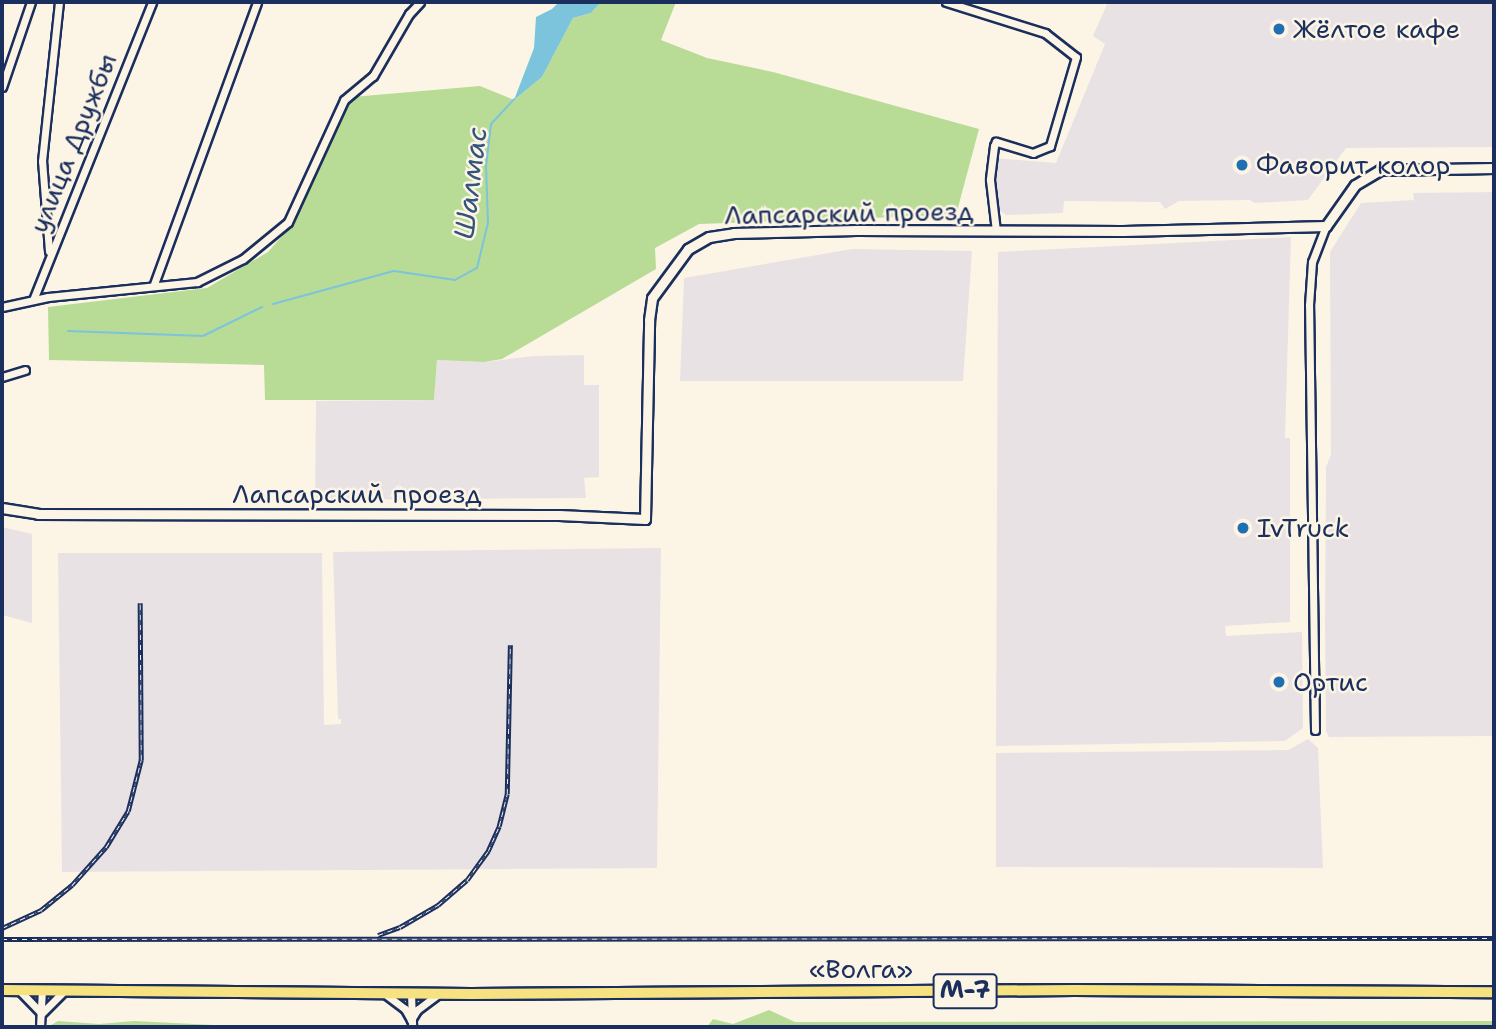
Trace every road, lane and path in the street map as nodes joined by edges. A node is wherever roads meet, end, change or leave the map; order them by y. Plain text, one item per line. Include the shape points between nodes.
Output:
1 (31, 2) edge
2 (59, 2) edge
3 (152, 2) edge
4 (257, 2) edge
5 (420, 2) edge
6 (946, 2) edge
7 (975, 2) edge
8 (972, 11) junction
9 (2, 87) edge
10 (1494, 168) edge
11 (1326, 226) junction
12 (996, 231) junction
13 (49, 256) junction
14 (154, 284) junction
15 (33, 300) junction
16 (2, 306) edge
17 (25, 370) dead end
18 (2, 377) edge
19 (2, 509) edge
20 (1315, 730) dead end
21 (2, 990) edge
22 (19, 991) junction
23 (42, 991) junction
24 (65, 991) junction
25 (1494, 992) edge
26 (385, 993) junction
27 (411, 993) junction
28 (438, 994) junction
29 (41, 1013) junction
30 (412, 1023) edge
31 (40, 1027) edge

1 - 9 street
2 - 13 street via 41,161
3 - 13 street, улица Дружбы
4 - 14 street
5 - 14 street via 373,76 344,100 288,222 243,259 197,282
6 - 8 street
7 - 8 street
8 - 12 street via 1045,33 1076,57 1050,146 1032,153 996,142 994,146 990,180
10 - 11 street via 1380,170 1355,186
11 - 12 street, Лапсарский проезд
11 - 20 street via 1312,262 1309,305
12 - 19 street, Лапсарский проезд via 734,233 709,237 688,249 658,286 650,309 645,519 38,514
13 - 15 street, улица Дружбы
14 - 15 street
15 - 16 street
17 - 18 street
21 - 22 highway, «Волга»
22 - 23 highway, «Волга»
22 - 29 street
23 - 24 highway, «Волга»
23 - 29 street
24 - 26 highway, «Волга»
24 - 29 street
25 - 28 highway, «Волга» / М-7
26 - 27 highway, «Волга»
26 - 30 street via 405,1009
27 - 28 highway, «Волга»
27 - 30 street
28 - 30 street via 417,1010
29 - 31 street

